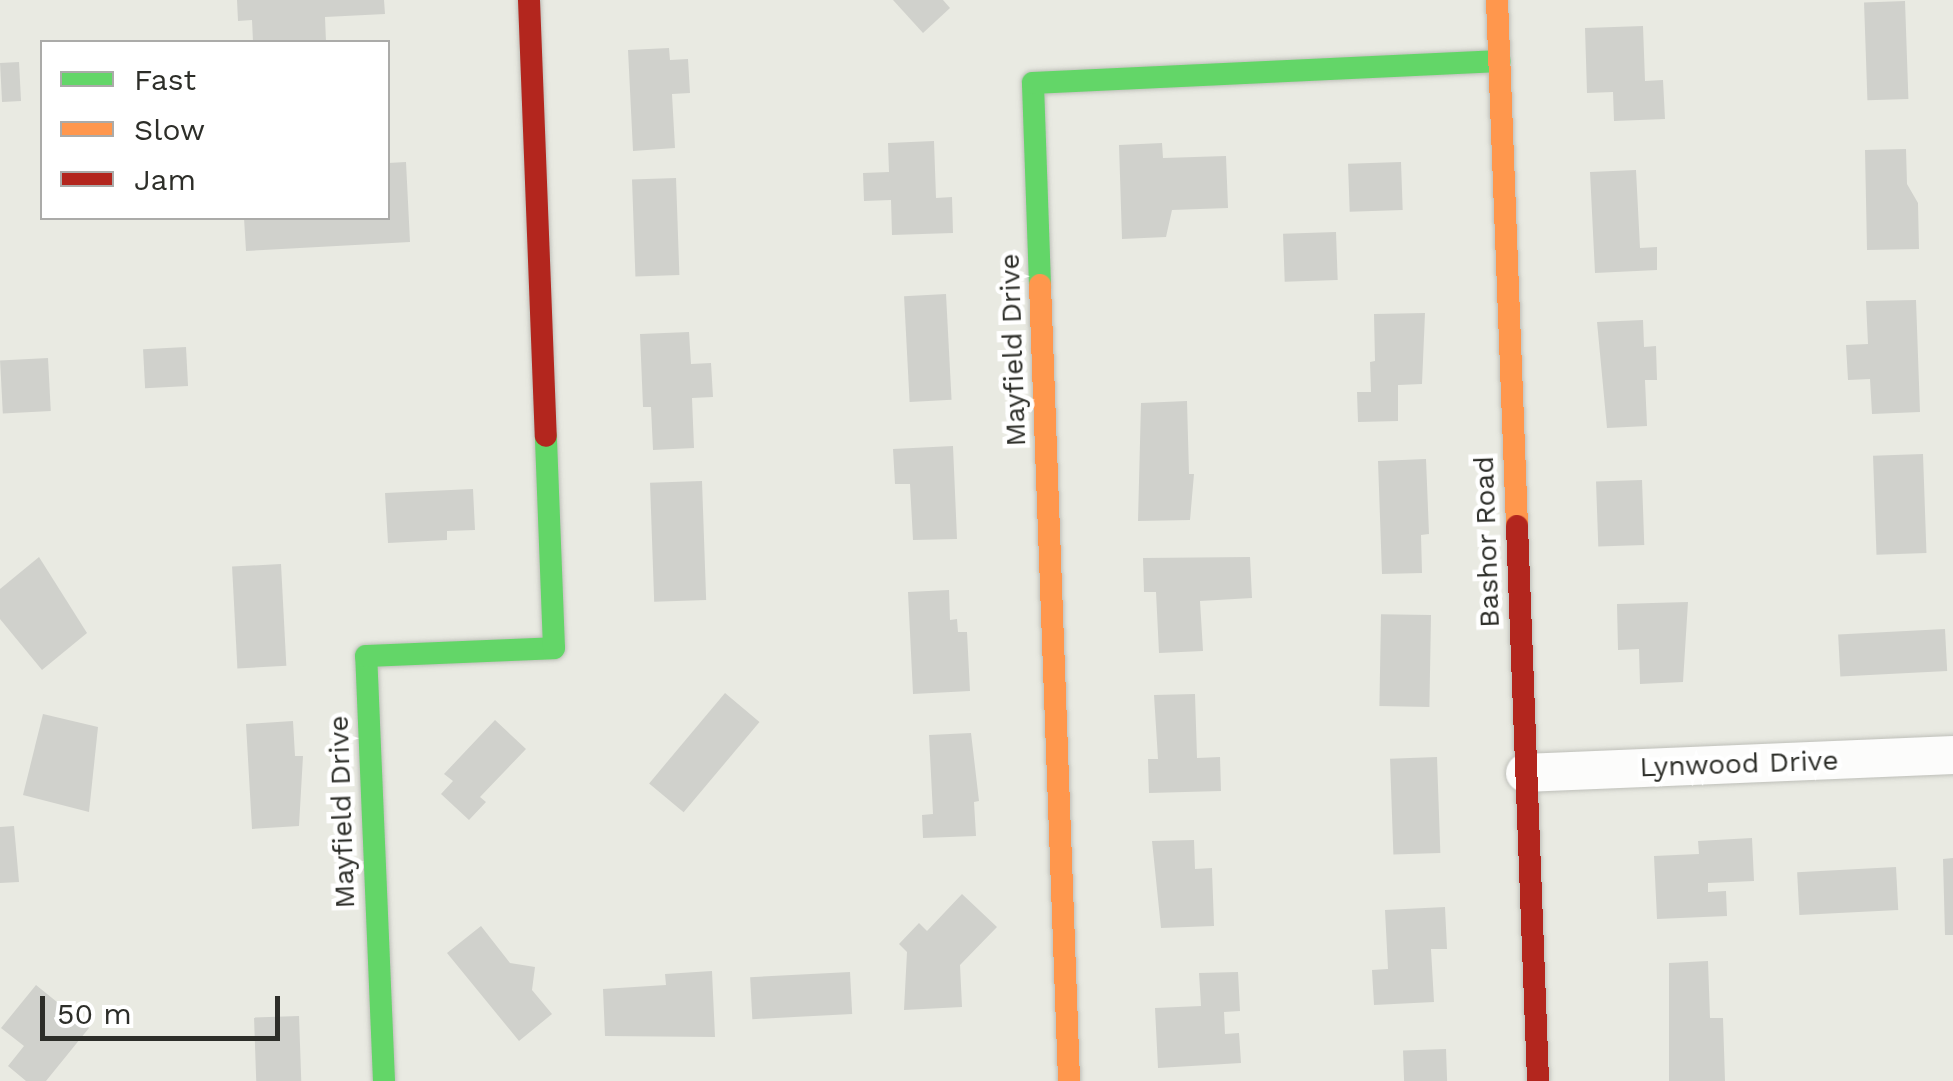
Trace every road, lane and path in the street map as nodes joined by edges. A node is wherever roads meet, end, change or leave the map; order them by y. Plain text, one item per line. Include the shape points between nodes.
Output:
1 (529, 0) edge
2 (1497, 0) edge
3 (1499, 61) junction
4 (1953, 756) edge
5 (1525, 773) junction
6 (384, 1081) edge
7 (1069, 1081) edge
8 (1538, 1081) edge

1 - 6 street, Mayfield Drive via 554,648 366,656
2 - 3 street, Bashor Road
3 - 5 street, Bashor Road
3 - 7 street, Mayfield Drive via 1033,83
4 - 5 street, Lynwood Drive
5 - 8 street, Bashor Road

